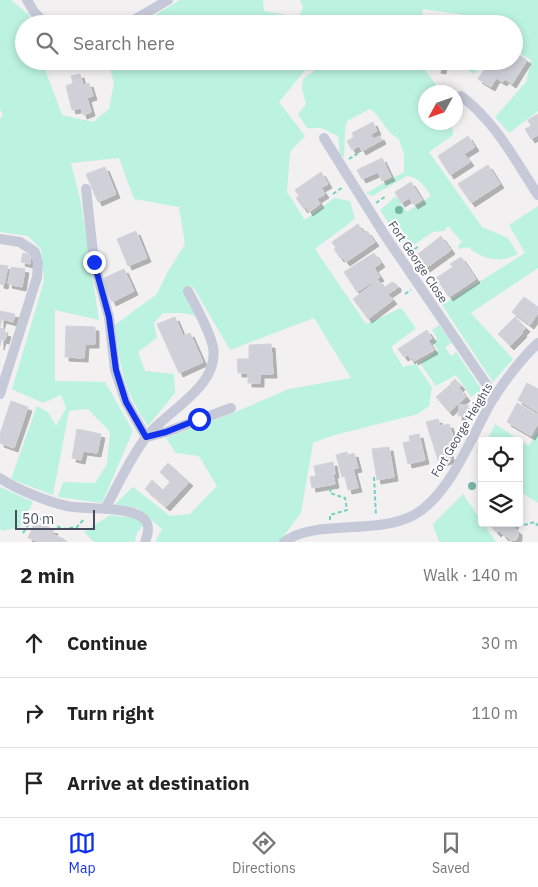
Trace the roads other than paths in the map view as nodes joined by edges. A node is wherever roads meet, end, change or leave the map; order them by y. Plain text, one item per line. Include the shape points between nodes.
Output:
1 (28, 0) edge
2 (168, 0) edge
3 (37, 15) edge
4 (142, 15) edge
5 (463, 97) edge
6 (324, 138) dead end
7 (86, 189) dead end
8 (538, 195) edge
9 (0, 239) edge
10 (188, 291) dead end
11 (538, 343) edge
12 (0, 394) edge
13 (494, 397) junction
14 (231, 408) dead end
15 (146, 437) junction
16 (0, 478) edge
17 (105, 509) junction
18 (145, 542) edge
19 (284, 542) edge

1 - 3 street
2 - 4 street
5 - 8 street via 494,128
6 - 13 street, Fort George Close
7 - 15 street via 94,262 109,317 116,370 126,402
9 - 12 street via 20,242 35,252 38,263 37,277
10 - 15 street via 213,348 212,369 199,389
11 - 13 street, Fort George Heights via 523,357
13 - 19 street, Fort George Heights via 436,498 413,516 384,525 305,531
14 - 15 street
15 - 17 street
16 - 17 street via 12,487 67,506
17 - 18 street via 140,516 149,531

